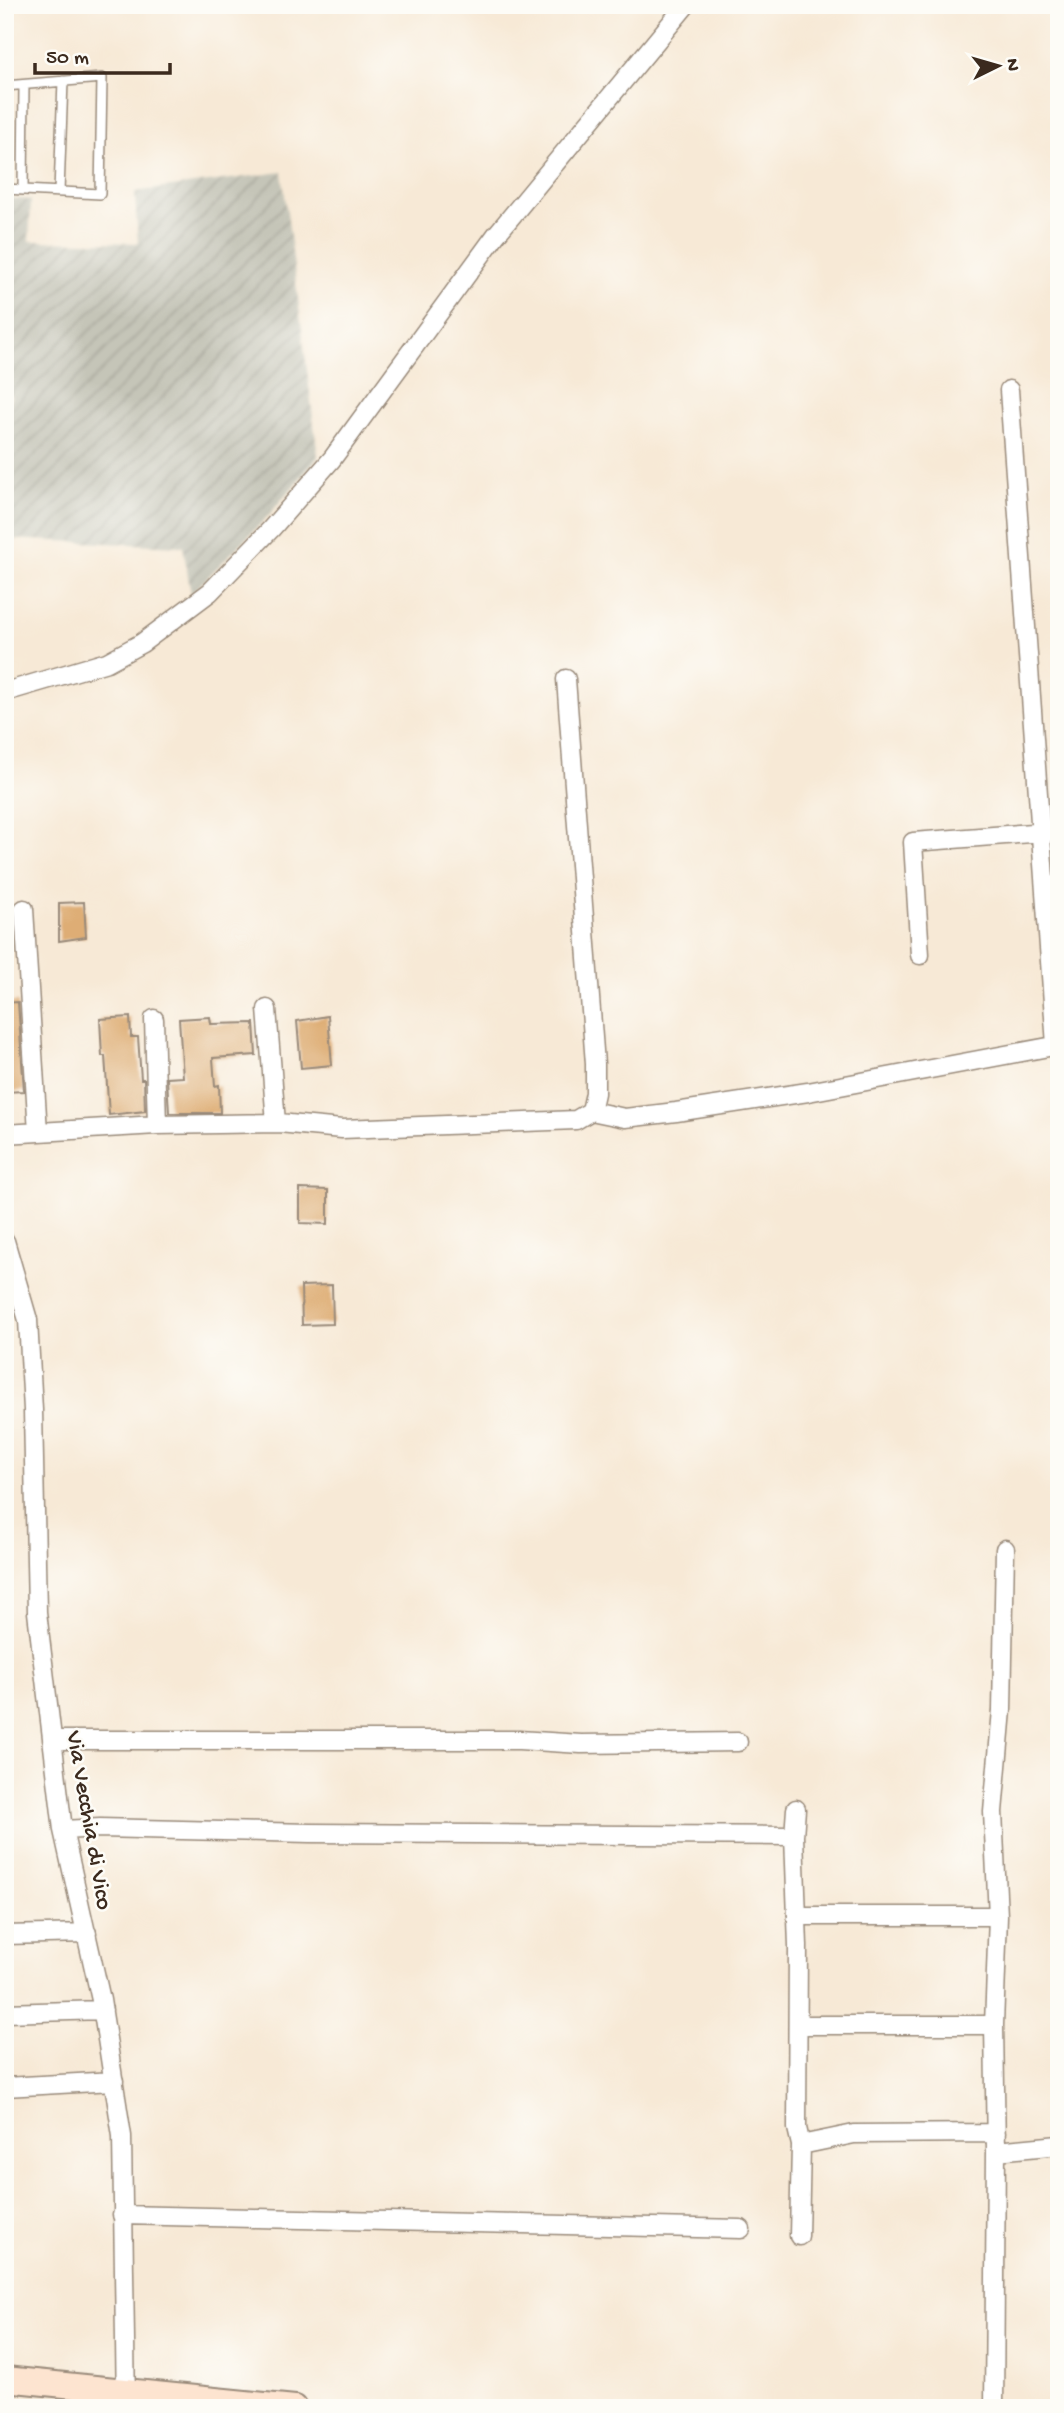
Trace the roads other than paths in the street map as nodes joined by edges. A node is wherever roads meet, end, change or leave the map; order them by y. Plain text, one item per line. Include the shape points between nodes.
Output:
1 (686, 5) edge
2 (63, 81) junction
3 (24, 85) junction
4 (5, 86) edge
5 (5, 189) edge
6 (23, 190) junction
7 (59, 191) junction
8 (1009, 390) dead end
9 (566, 679) dead end
10 (5, 692) edge
11 (1050, 832) edge
12 (24, 909) dead end
13 (920, 955) dead end
14 (267, 1009) dead end
15 (154, 1019) dead end
16 (1057, 1045) edge
17 (591, 1111) junction
18 (276, 1123) junction
19 (158, 1125) junction
20 (37, 1132) junction
21 (5, 1135) edge
22 (5, 1241) edge
23 (1005, 1549) dead end
24 (52, 1740) junction
25 (738, 1742) dead end
26 (796, 1809) dead end
27 (64, 1830) junction
28 (794, 1836) junction
29 (797, 1916) junction
30 (998, 1916) junction
31 (87, 1933) junction
32 (5, 1935) edge
33 (103, 2010) junction
34 (5, 2013) edge
35 (797, 2025) junction
36 (994, 2025) junction
37 (114, 2081) junction
38 (5, 2087) edge
39 (996, 2133) junction
40 (801, 2145) junction
41 (1059, 2145) edge
42 (996, 2151) junction
43 (122, 2216) junction
44 (741, 2229) dead end
45 (799, 2236) dead end
46 (5, 2379) edge
47 (125, 2399) edge
48 (295, 2408) edge
49 (994, 2408) edge

1 - 10 street via 496,235 332,458 210,592 142,643 107,662
2 - 3 lane
2 - 7 lane
2 - 7 lane via 102,78 100,194
3 - 4 lane
3 - 6 lane
5 - 6 lane
6 - 7 lane
8 - 11 street
9 - 17 street via 595,1065
11 - 13 street via 913,842
11 - 16 street
12 - 20 street
14 - 18 street
15 - 19 street
16 - 17 street via 676,1112 625,1118
17 - 18 street via 576,1121 445,1126 342,1129
18 - 19 street
19 - 20 street
20 - 21 street
22 - 24 street, Via Vecchia di Vico via 28,1320 37,1612
23 - 30 street via 1002,1710 993,1812
24 - 25 street
24 - 27 street, Via Vecchia di Vico
26 - 28 street
27 - 28 street
27 - 31 street, Via Vecchia di Vico
28 - 29 street
29 - 30 street
29 - 35 street
30 - 36 street
31 - 32 street
31 - 33 street, Via Vecchia di Vico
33 - 34 street
33 - 37 street, Via Vecchia di Vico
35 - 36 street
35 - 40 street
36 - 39 street
37 - 38 street
37 - 43 street, Via Vecchia di Vico via 122,2136
39 - 40 street via 854,2134
39 - 42 street
40 - 45 street
41 - 42 street
42 - 49 street
43 - 44 street
43 - 47 street, Via Vecchia di Vico
46 - 47 main road
47 - 48 main road

